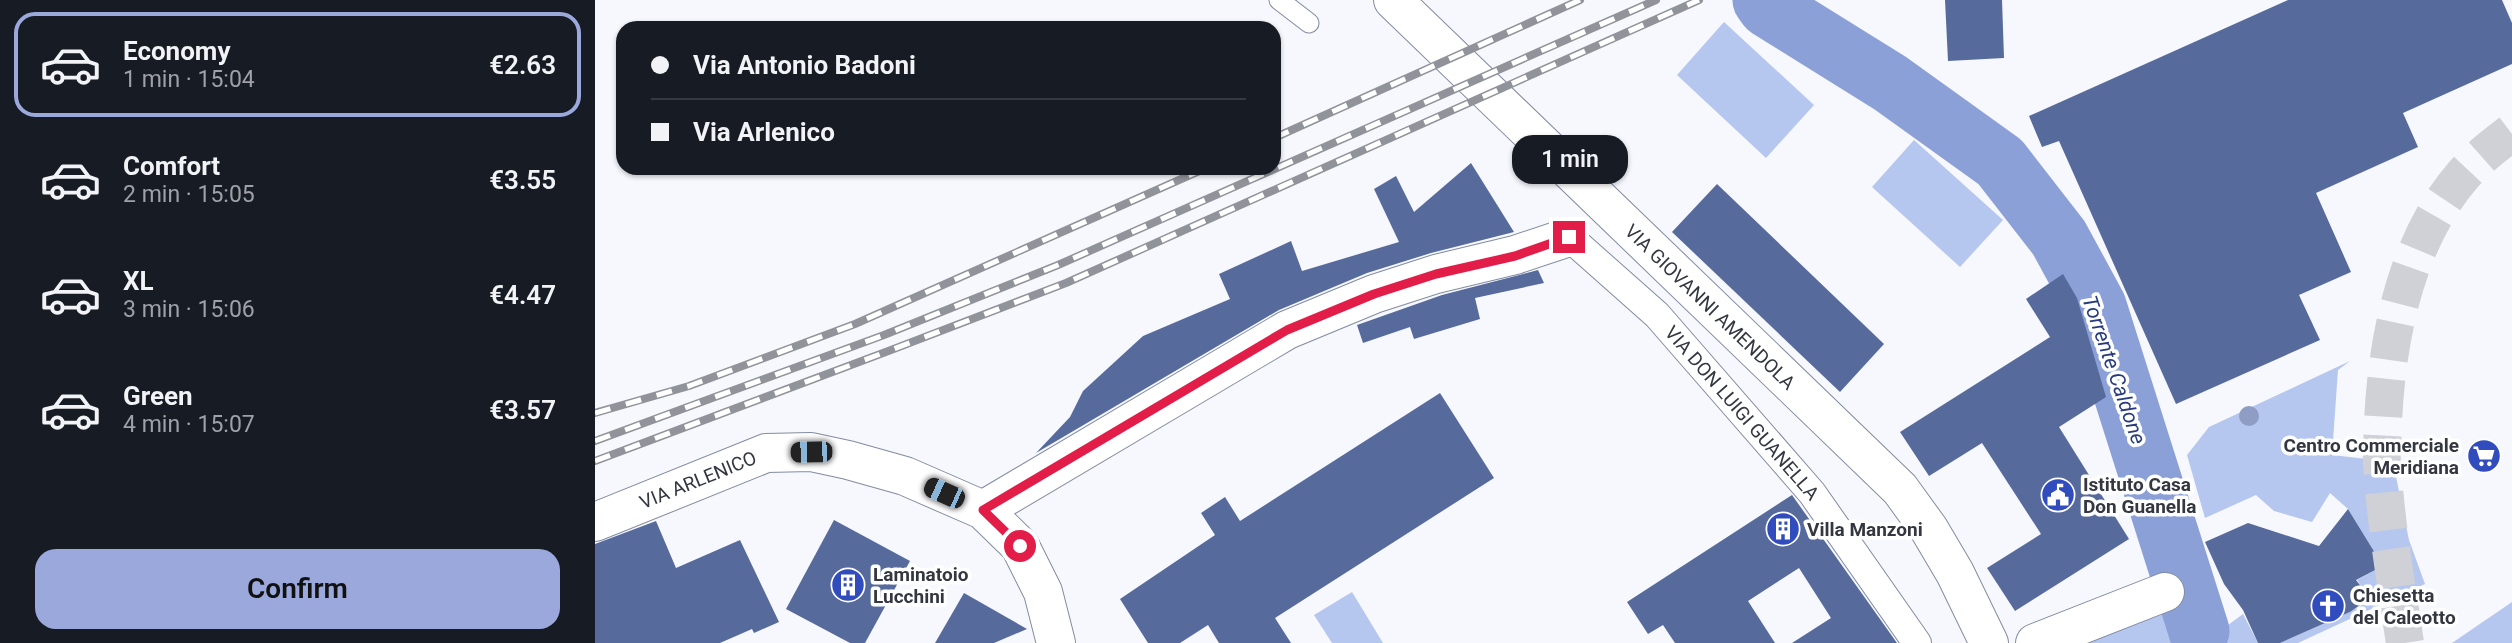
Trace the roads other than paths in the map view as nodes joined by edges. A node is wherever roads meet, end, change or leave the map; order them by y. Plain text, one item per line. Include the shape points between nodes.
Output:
1 (1279, 0) edge
2 (1393, 0) edge
3 (1309, 23) dead end
4 (1569, 237) joint
5 (983, 510) junction
6 (595, 522) edge
7 (2165, 592) dead end
8 (1056, 643) edge
9 (1917, 643) edge
10 (1989, 643) edge
11 (2035, 643) edge

1 - 3 lane
2 - 10 street, VIA GIOVANNI AMENDOLA via 1900,489 1936,540
4 - 5 street via 1374,294 1287,330
4 - 9 street, VIA DON LUIGI GUANELLA via 1657,315 1812,493
5 - 6 street, VIA ARLENICO via 905,476 856,462 811,452 766,453
5 - 8 street via 1020,546 1043,592
7 - 11 street

